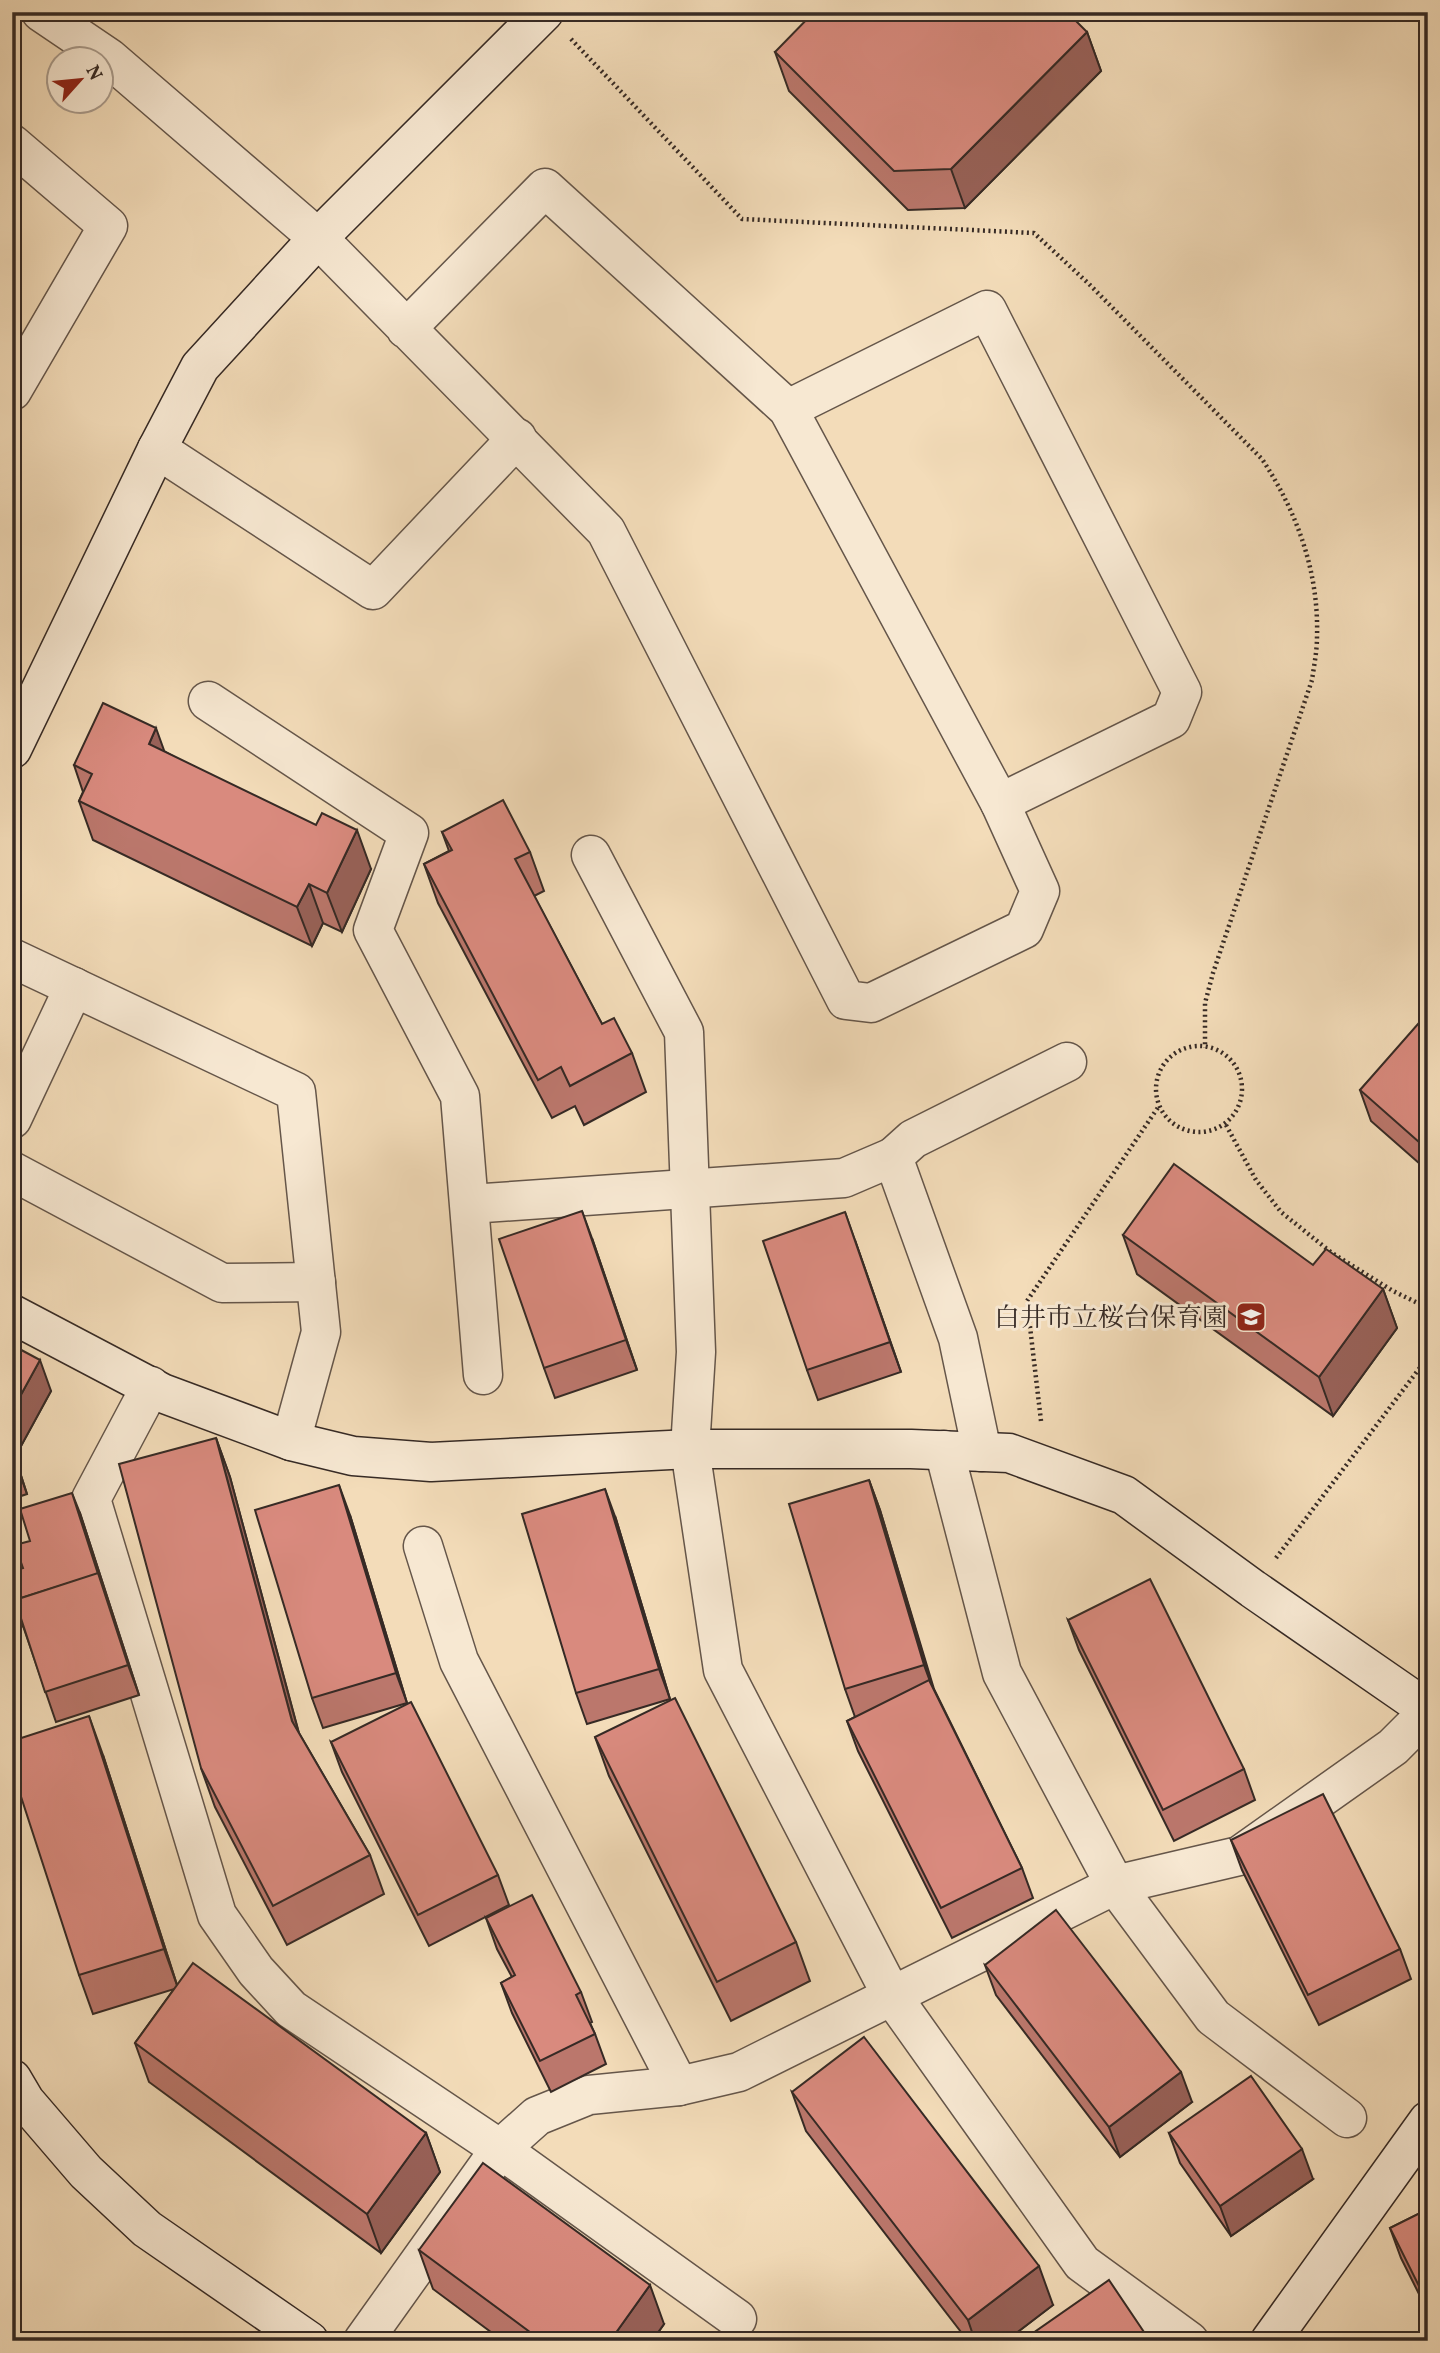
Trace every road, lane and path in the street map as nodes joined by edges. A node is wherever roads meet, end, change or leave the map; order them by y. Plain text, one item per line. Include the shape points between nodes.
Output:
1 (41, 12) edge
2 (544, 12) edge
3 (12, 144) edge
4 (318, 239) junction
5 (406, 329) junction
6 (12, 391) edge
7 (788, 409) junction
8 (517, 438) junction
9 (157, 450) junction
10 (208, 701) dead end
11 (12, 749) edge
12 (1000, 803) junction
13 (591, 855) dead end
14 (12, 958) edge
15 (74, 987) junction
16 (1067, 1062) dead end
17 (1159, 1106) junction
18 (12, 1119) edge
19 (1226, 1125) junction
20 (893, 1157) junction
21 (12, 1171) edge
22 (691, 1189) junction
23 (470, 1204) junction
24 (316, 1282) junction
25 (1428, 1308) edge
26 (12, 1314) edge
27 (1428, 1357) edge
28 (483, 1375) dead end
29 (151, 1386) junction
30 (291, 1441) junction
31 (690, 1449) junction
32 (944, 1450) junction
33 (982, 1452) junction
34 (1046, 1467) junction
35 (423, 1546) dead end
36 (1253, 1588) junction
37 (1428, 1711) edge
38 (1115, 1885) junction
39 (892, 1996) junction
40 (12, 2079) edge
41 (679, 2085) junction
42 (1347, 2118) dead end
43 (1428, 2121) edge
44 (500, 2149) junction
45 (737, 2319) dead end
46 (309, 2341) edge
47 (363, 2341) edge
48 (1189, 2341) edge
49 (1270, 2341) edge

1 - 4 street via 109,58
2 - 4 street
3 - 6 street via 108,226
4 - 5 street
4 - 9 street via 200,367
5 - 7 street via 545,188
5 - 8 street
7 - 12 street
7 - 12 street via 987,310 1182,691 1171,719
8 - 9 street via 373,590
8 - 12 street via 606,531 846,1000 871,1003 1024,929 1040,891
9 - 11 street
10 - 23 street via 409,833 373,930 460,1096
13 - 22 street via 684,1032
14 - 15 street
15 - 18 street
15 - 24 street via 296,1092
16 - 20 street via 913,1139
17 - 19 path via 1172,1123 1186,1131 1211,1132
17 - 19 path via 1156,1084 1163,1065 1178,1051 1196,1045 1220,1051 1237,1067 1243,1083 1242,1100
17 - 34 path via 1027,1301
19 - 25 path via 1256,1180 1281,1212 1332,1253
20 - 22 street via 844,1178
20 - 33 street via 958,1338
21 - 24 street via 222,1283
22 - 23 street
22 - 31 street via 696,1352
23 - 28 street
24 - 30 street via 321,1332
26 - 29 street
27 - 36 path
29 - 30 street
29 - 44 street via 91,1499 217,1915 256,1971 291,2009
30 - 31 street via 353,1456 430,1462
31 - 32 street
31 - 39 street via 723,1670
32 - 33 street
32 - 38 street via 1002,1673
33 - 34 street via 1009,1453
34 - 36 street via 1124,1495
35 - 41 street via 459,1661
36 - 37 street
37 - 38 street via 1393,1747 1239,1856
38 - 39 street
38 - 42 street via 1213,2017
39 - 41 street via 739,2072
39 - 48 street via 1082,2263
40 - 46 street via 86,2172 147,2230
41 - 44 street via 589,2095 537,2116
43 - 49 street
44 - 45 street
44 - 47 street

